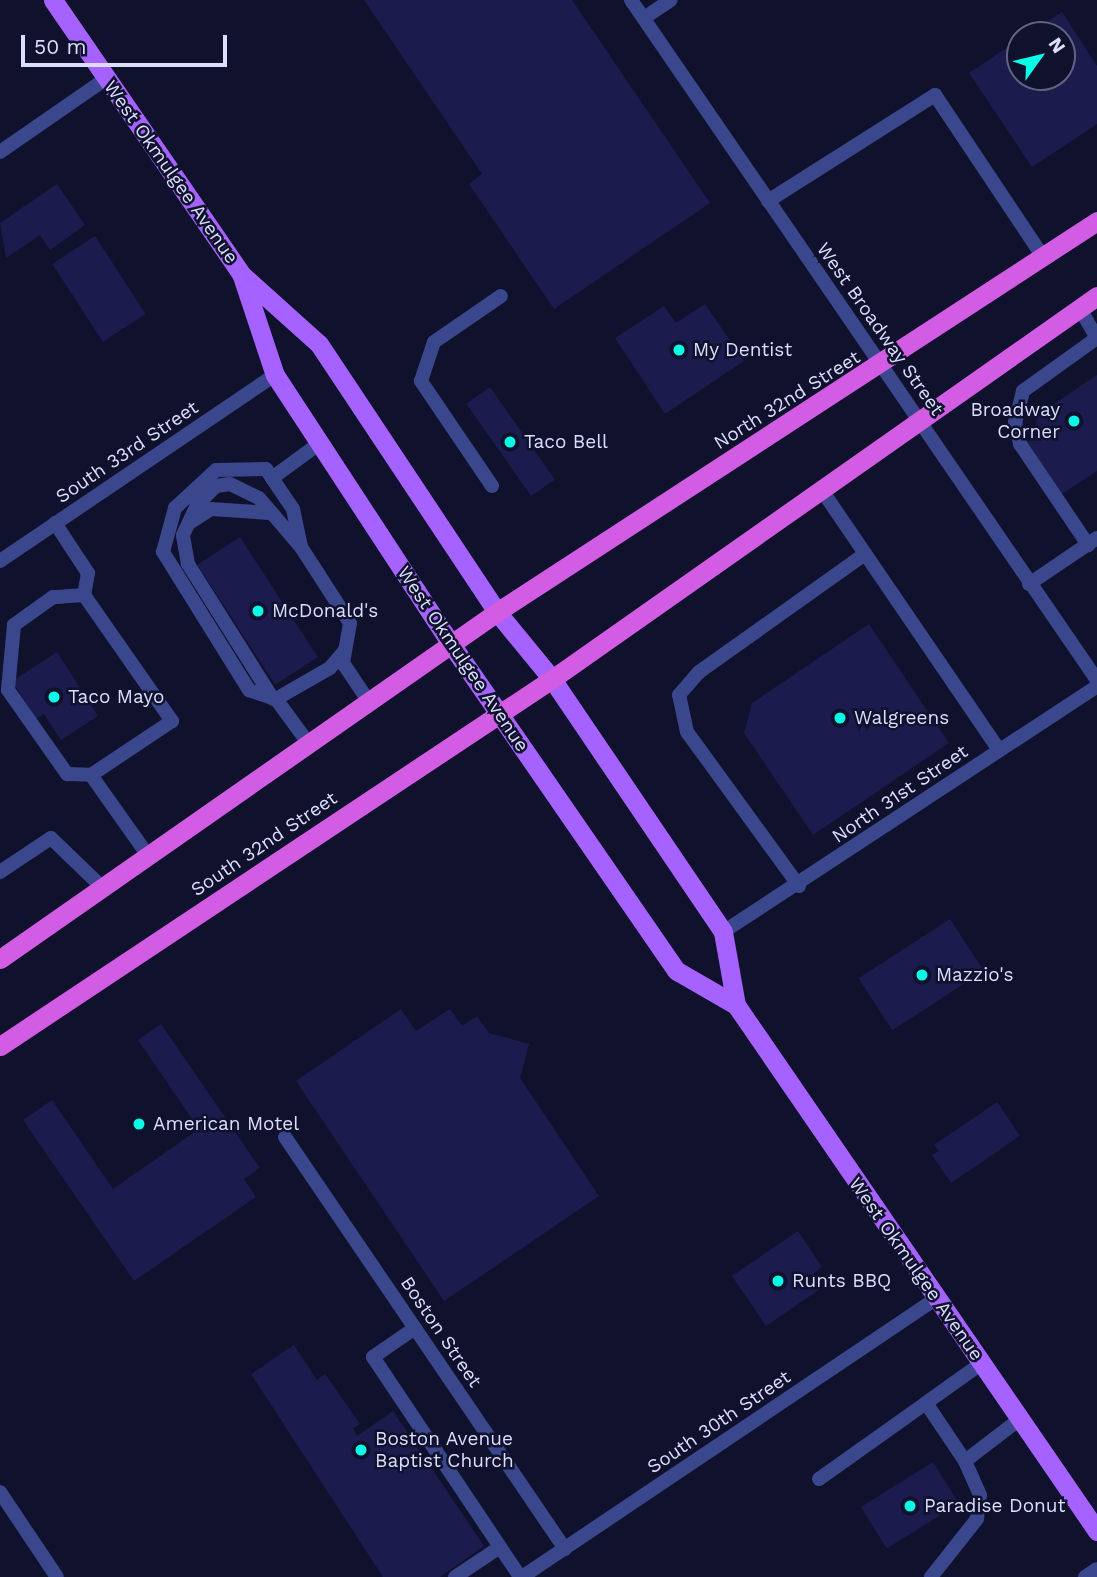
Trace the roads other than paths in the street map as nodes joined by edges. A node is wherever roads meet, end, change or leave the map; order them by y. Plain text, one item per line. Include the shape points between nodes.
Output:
1 (53, 0) edge
2 (631, 0) edge
3 (671, 0) edge
4 (644, 19) junction
5 (107, 78) junction
6 (0, 152) edge
7 (768, 201) junction
8 (1097, 221) edge
9 (1042, 257) junction
10 (242, 275) junction
11 (501, 296) dead end
12 (1097, 296) edge
13 (1079, 307) junction
14 (881, 367) junction
15 (275, 375) junction
16 (917, 417) junction
17 (320, 443) junction
18 (272, 478) junction
19 (492, 486) dead end
20 (821, 489) junction
21 (269, 513) junction
22 (55, 523) junction
23 (188, 524) junction
24 (1092, 541) edge
25 (301, 547) junction
26 (865, 554) junction
27 (0, 561) edge
28 (1029, 584) junction
29 (84, 595) junction
30 (498, 612) junction
31 (451, 644) junction
32 (345, 649) junction
33 (552, 679) junction
34 (1097, 680) edge
35 (1097, 686) edge
36 (274, 699) junction
37 (369, 702) junction
38 (498, 712) junction
39 (309, 744) junction
40 (999, 750) junction
41 (91, 775) junction
42 (149, 857) junction
43 (0, 872) edge
44 (799, 886) junction
45 (103, 888) junction
46 (723, 932) junction
47 (0, 959) edge
48 (736, 1005) junction
49 (0, 1046) edge
50 (285, 1137) dead end
51 (937, 1298) junction
52 (415, 1328) junction
53 (982, 1363) junction
54 (926, 1404) junction
55 (1020, 1419) junction
56 (965, 1461) junction
57 (820, 1479) dead end
58 (0, 1492) edge
59 (1097, 1531) edge
60 (500, 1547) junction
61 (565, 1549) junction
62 (1097, 1569) edge
63 (57, 1577) edge
64 (455, 1577) edge
65 (521, 1577) edge
66 (931, 1577) edge
67 (1086, 1577) edge

1 - 5 main road, West Okmulgee Avenue
2 - 4 street, West Broadway Street
3 - 4 street
4 - 7 street, West Broadway Street
5 - 6 street
5 - 10 main road, West Okmulgee Avenue
7 - 9 street via 935,95
7 - 14 street, West Broadway Street
8 - 9 highway, North 32nd Street
9 - 14 highway, North 32nd Street
10 - 15 main road, West Okmulgee Avenue
10 - 30 main road, West Okmulgee Avenue via 318,344
11 - 19 street via 434,342 421,382
12 - 13 highway
13 - 16 highway
13 - 24 street via 1097,338 1023,391 1015,422 1026,454
14 - 16 street, West Broadway Street
14 - 30 highway, North 32nd Street
15 - 17 main road, West Okmulgee Avenue
15 - 22 street, South 33rd Street
16 - 20 highway
16 - 28 street, West Broadway Street
17 - 18 street
17 - 31 main road, West Okmulgee Avenue
18 - 25 street via 293,509
18 - 36 street via 266,468 216,470 175,508 163,552 249,690
20 - 26 street
20 - 33 highway
21 - 23 street via 211,509
21 - 23 street via 259,498 230,484 216,486
21 - 25 street
22 - 27 street, South 33rd Street
22 - 29 street via 88,573
23 - 36 street via 183,535 188,564
24 - 28 street
25 - 32 street via 350,623
26 - 40 street
26 - 44 street via 699,672 679,695 687,732
28 - 34 street, West Broadway Street
29 - 41 street via 172,721
29 - 41 street via 53,597 14,625 8,690 67,775
30 - 31 highway
30 - 33 main road, West Okmulgee Avenue
31 - 37 highway
31 - 38 main road, West Okmulgee Avenue
32 - 36 street via 330,668
32 - 37 street via 342,663
33 - 38 highway, South 32nd Street
33 - 46 main road, West Okmulgee Avenue
35 - 40 street, North 31st Street
36 - 39 street
37 - 39 highway
38 - 48 main road, West Okmulgee Avenue via 677,971
38 - 49 highway, South 32nd Street
39 - 42 highway
40 - 44 street, North 31st Street
41 - 42 street
42 - 45 highway
43 - 45 street via 51,838
44 - 46 street, North 31st Street
45 - 47 highway
46 - 48 main road, West Okmulgee Avenue
48 - 51 main road, West Okmulgee Avenue
50 - 52 street, Boston Street
51 - 53 main road, West Okmulgee Avenue
51 - 61 street, South 30th Street
52 - 60 street via 373,1357
52 - 61 street, Boston Street
53 - 54 street
53 - 55 main road, West Okmulgee Avenue
54 - 56 street
54 - 57 street
55 - 56 street
55 - 59 main road, West Okmulgee Avenue
56 - 66 street via 980,1495 977,1519
58 - 63 street
60 - 64 street
60 - 65 street
61 - 65 street, South 30th Street
62 - 67 street

